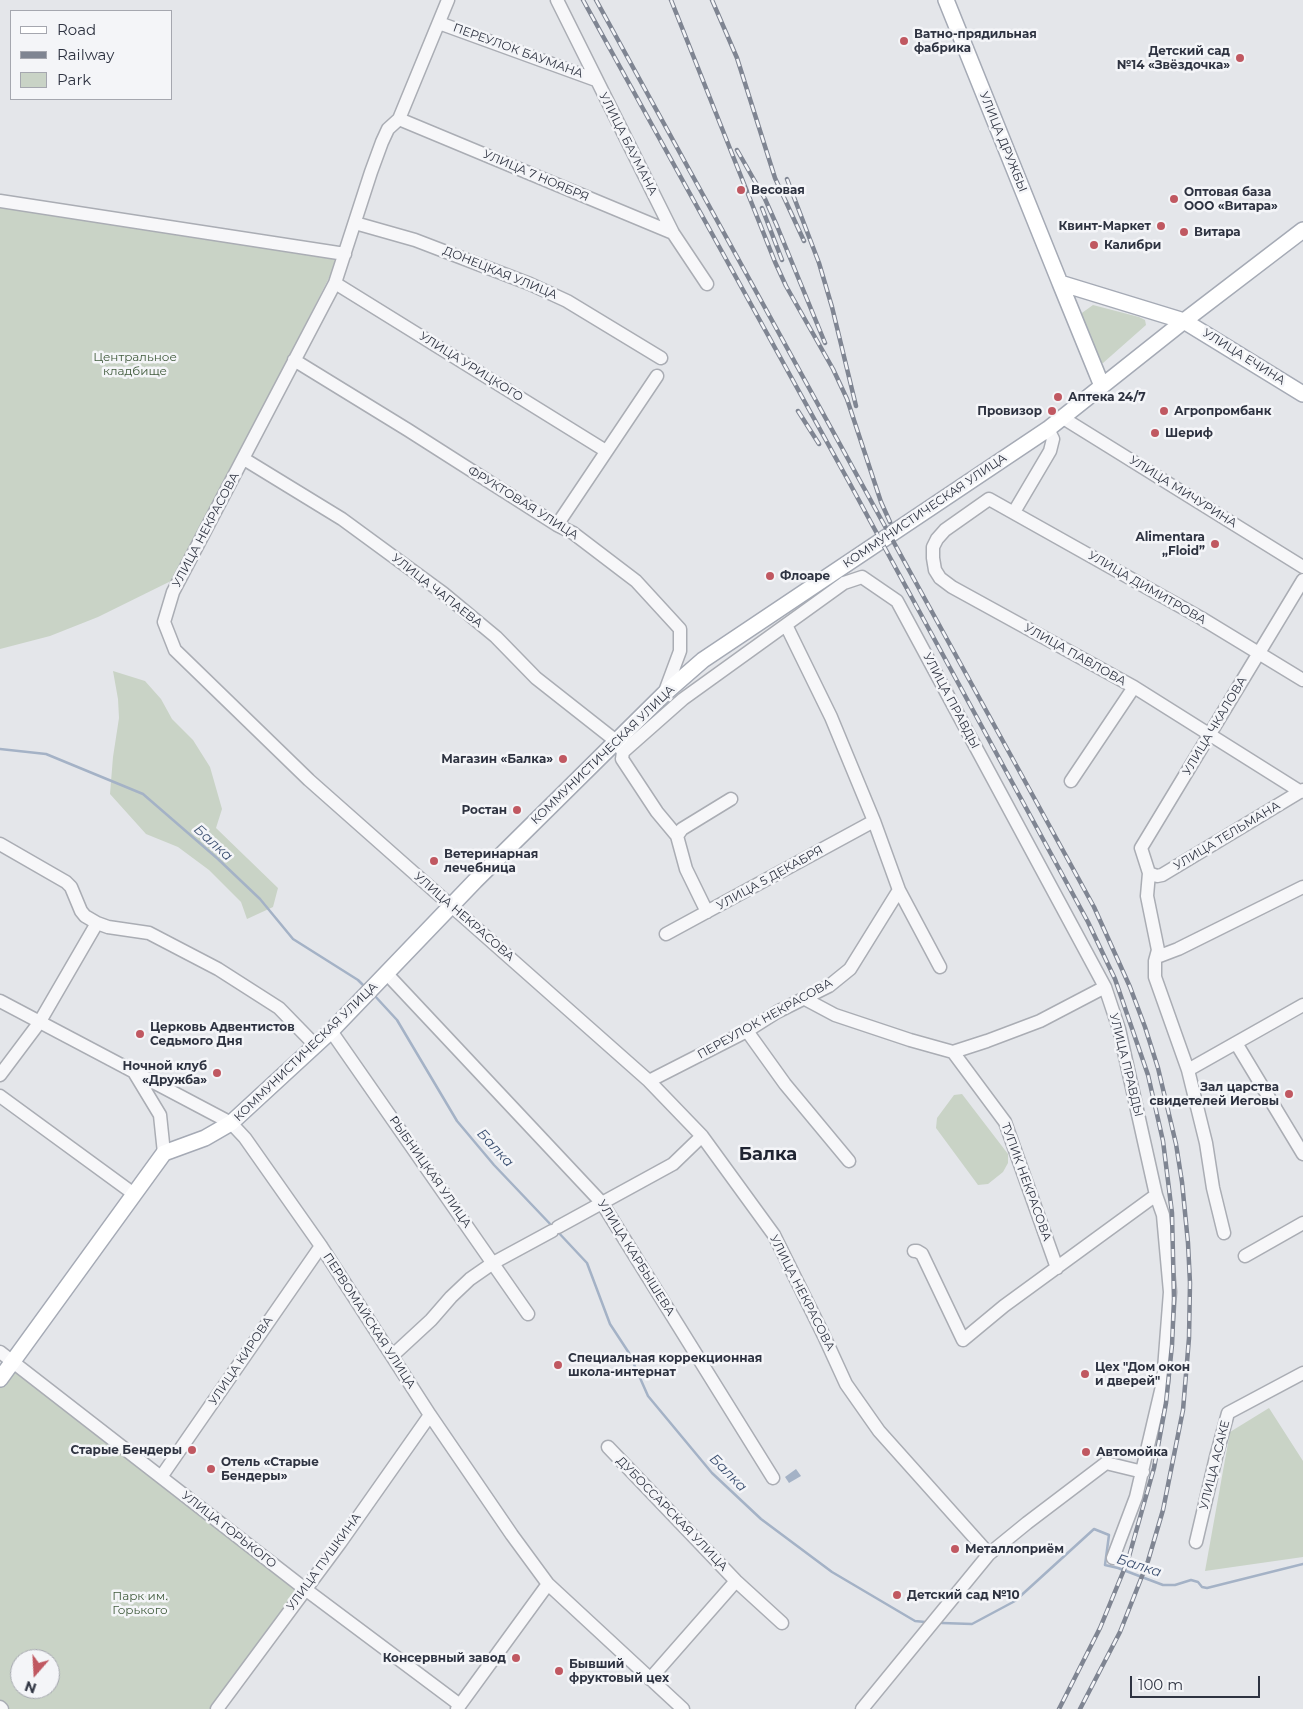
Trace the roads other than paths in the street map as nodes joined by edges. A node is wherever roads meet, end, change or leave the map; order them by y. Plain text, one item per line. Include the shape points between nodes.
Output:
1 (448, 0) edge
2 (557, 0) edge
3 (946, 0) edge
4 (439, 22) junction
5 (596, 80) junction
6 (399, 119) junction
7 (0, 201) edge
8 (355, 222) junction
9 (1303, 230) edge
10 (673, 233) junction
11 (345, 254) junction
12 (335, 283) junction
13 (1060, 283) junction
14 (707, 284) dead end
15 (1184, 321) junction
16 (661, 358) dead end
17 (294, 360) junction
18 (657, 376) dead end
19 (1102, 386) junction
20 (1303, 394) edge
21 (1063, 418) junction
22 (1048, 429) junction
23 (606, 451) junction
24 (244, 459) junction
25 (989, 499) joint
26 (1014, 512) junction
27 (557, 525) junction
28 (1303, 567) edge
29 (1303, 580) edge
30 (786, 625) junction
31 (1259, 654) junction
32 (1303, 680) edge
33 (1134, 687) junction
34 (664, 694) junction
35 (1210, 735) junction
36 (620, 746) junction
37 (1071, 781) dead end
38 (1302, 791) edge
39 (731, 799) dead end
40 (874, 821) junction
41 (677, 836) junction
42 (0, 844) edge
43 (1149, 873) junction
44 (1303, 887) edge
45 (899, 890) junction
46 (452, 906) junction
47 (707, 912) junction
48 (96, 923) junction
49 (666, 934) dead end
50 (1156, 957) junction
51 (940, 967) dead end
52 (386, 974) junction
53 (1105, 987) junction
54 (805, 999) junction
55 (0, 1001) edge
56 (1303, 1005) edge
57 (39, 1023) junction
58 (331, 1031) junction
59 (746, 1031) junction
60 (1236, 1043) junction
61 (316, 1046) junction
62 (953, 1052) junction
63 (1188, 1070) junction
64 (134, 1072) junction
65 (0, 1075) edge
66 (649, 1081) junction
67 (0, 1096) edge
68 (231, 1124) junction
69 (702, 1136) junction
70 (164, 1153) junction
71 (1303, 1154) edge
72 (849, 1161) dead end
73 (134, 1194) junction
74 (1156, 1195) junction
75 (602, 1203) junction
76 (1303, 1223) edge
77 (1224, 1233) dead end
78 (321, 1246) junction
79 (914, 1251) dead end
80 (1245, 1256) dead end
81 (493, 1263) junction
82 (1057, 1268) junction
83 (528, 1314) dead end
84 (0, 1352) edge
85 (392, 1356) junction
86 (12, 1362) junction
87 (1303, 1372) edge
88 (0, 1379) edge
89 (430, 1415) junction
90 (608, 1447) dead end
91 (1143, 1472) junction
92 (161, 1477) junction
93 (773, 1478) dead end
94 (1196, 1542) dead end
95 (989, 1554) junction
96 (1113, 1558) dead end
97 (736, 1581) junction
98 (548, 1584) junction
99 (305, 1589) junction
100 (782, 1623) dead end
101 (650, 1679) junction
102 (459, 1707) edge
103 (217, 1709) edge
104 (684, 1709) edge
105 (862, 1709) edge

1 - 4 street, УЛИЦА НЕКРАСОВА
2 - 5 street, УЛИЦА БАУМАНА
3 - 13 main road, УЛИЦА ДРУЖБЫ
4 - 5 street, ПЕРЕУЛОК БАУМАНА
4 - 6 street, УЛИЦА НЕКРАСОВА
5 - 10 street, УЛИЦА БАУМАНА
6 - 8 street, УЛИЦА НЕКРАСОВА via 388,129 382,142
6 - 10 street, УЛИЦА 7 НОЯБРЯ
7 - 11 street
8 - 11 street, УЛИЦА НЕКРАСОВА
8 - 16 street, ДОНЕЦКАЯ УЛИЦА via 415,240 530,284 567,301
9 - 15 main road, КОММУНИСТИЧЕСКАЯ УЛИЦА
10 - 14 street, УЛИЦА БАУМАНА
11 - 12 street, УЛИЦА НЕКРАСОВА
12 - 17 street, УЛИЦА НЕКРАСОВА
12 - 23 street, УЛИЦА УРИЦКОГО
13 - 15 main road
13 - 19 main road, УЛИЦА ДРУЖБЫ
15 - 19 main road, КОММУНИСТИЧЕСКАЯ УЛИЦА
15 - 20 main road, УЛИЦА ЕЧИНА
17 - 24 street, УЛИЦА НЕКРАСОВА
17 - 27 street, ФРУКТОВАЯ УЛИЦА
18 - 23 street
19 - 21 main road, КОММУНИСТИЧЕСКАЯ УЛИЦА
21 - 22 main road, КОММУНИСТИЧЕСКАЯ УЛИЦА
21 - 28 street, УЛИЦА МИЧУРИНА
22 - 26 street via 1054,439 1050,451
22 - 34 main road, КОММУНИСТИЧЕСКАЯ УЛИЦА via 703,660
23 - 27 street
24 - 36 street, УЛИЦА ЧАПАЕВА via 342,519 443,593 496,637 536,678
24 - 46 street, УЛИЦА НЕКРАСОВА via 173,592 164,622 175,650 309,780
25 - 26 street, УЛИЦА ДИМИТРОВА
25 - 33 street, УЛИЦА ПАВЛОВА via 937,539 933,558 940,578
26 - 31 street, УЛИЦА ДИМИТРОВА
27 - 34 street, ФРУКТОВАЯ УЛИЦА via 636,581 680,629 680,651
29 - 31 street, УЛИЦА ЧКАЛОВА
30 - 36 street
30 - 40 street via 831,717
30 - 53 street, УЛИЦА ПРАВДЫ via 844,583 862,577 896,601
31 - 32 street, УЛИЦА ДИМИТРОВА
31 - 35 street, УЛИЦА ЧКАЛОВА
33 - 35 street, УЛИЦА ПАВЛОВА
33 - 37 street
34 - 36 main road, КОММУНИСТИЧЕСКАЯ УЛИЦА
35 - 38 street, УЛИЦА ПАВЛОВА
35 - 43 street, УЛИЦА ЧКАЛОВА via 1141,848
36 - 41 street via 622,759
36 - 46 main road, КОММУНИСТИЧЕСКАЯ УЛИЦА
38 - 43 street, УЛИЦА ТЕЛЬМАНА via 1162,875
39 - 41 street via 682,829
40 - 45 street
40 - 47 street, УЛИЦА 5 ДЕКАБРЯ
41 - 47 street via 686,869
42 - 48 street via 66,882 81,911
43 - 50 street via 1147,896 1157,943
44 - 50 street
45 - 51 street
45 - 54 street, ПЕРЕУЛОК НЕКРАСОВА via 850,969
46 - 52 main road, КОММУНИСТИЧЕСКАЯ УЛИЦА
46 - 66 street, УЛИЦА НЕКРАСОВА
47 - 49 street, УЛИЦА 5 ДЕКАБРЯ
48 - 57 street
48 - 61 street via 149,933 218,969 279,1008
50 - 63 street via 1157,985
52 - 58 main road, КОММУНИСТИЧЕСКАЯ УЛИЦА
52 - 75 street, УЛИЦА КАРБЫШЕВА
53 - 62 street via 1040,1021
53 - 74 street, УЛИЦА ПРАВДЫ via 1119,1029
54 - 59 street, ПЕРЕУЛОК НЕКРАСОВА
54 - 62 street via 835,1015
55 - 57 street, ПЕРВОМАЙСКАЯ УЛИЦА
56 - 60 street
57 - 64 street, ПЕРВОМАЙСКАЯ УЛИЦА
57 - 65 street
58 - 61 main road, КОММУНИСТИЧЕСКАЯ УЛИЦА
58 - 81 street, РЫБНИЦКАЯ УЛИЦА
59 - 66 street, ПЕРЕУЛОК НЕКРАСОВА
59 - 72 street
60 - 63 street
60 - 71 street
61 - 68 main road, КОММУНИСТИЧЕСКАЯ УЛИЦА
62 - 82 street, ТУПИК НЕКРАСОВА via 1005,1122
63 - 77 street
64 - 68 street, ПЕРВОМАЙСКАЯ УЛИЦА
64 - 70 street via 160,1115
66 - 69 street, УЛИЦА НЕКРАСОВА
67 - 73 street
68 - 70 main road, КОММУНИСТИЧЕСКАЯ УЛИЦА
68 - 78 street, ПЕРВОМАЙСКАЯ УЛИЦА via 245,1138
69 - 75 street via 672,1164
69 - 95 street, УЛИЦА НЕКРАСОВА via 774,1235 846,1384 878,1431
70 - 73 main road
73 - 86 main road
74 - 82 street
74 - 91 street, УЛИЦА ПРАВДЫ via 1163,1215 1170,1292 1163,1382
75 - 81 street
75 - 93 street, УЛИЦА КАРБЫШЕВА
76 - 80 street
78 - 85 street, ПЕРВОМАЙСКАЯ УЛИЦА
78 - 92 street, УЛИЦА КИРОВА
79 - 82 street via 922,1254 963,1340
81 - 83 street, РЫБНИЦКАЯ УЛИЦА
81 - 85 street via 464,1285
84 - 86 street, УЛИЦА ГОРЬКОГО
85 - 89 street, ПЕРВОМАЙСКАЯ УЛИЦА
86 - 88 main road
86 - 92 street, УЛИЦА ГОРЬКОГО
87 - 94 street, УЛИЦА АСАКЕ via 1228,1413
89 - 98 street, ПЕРВОМАЙСКАЯ УЛИЦА
89 - 99 street, УЛИЦА ПУШКИНА
90 - 97 street, ДУБОССАРСКАЯ УЛИЦА
91 - 95 street via 1106,1462
91 - 96 street, УЛИЦА ПРАВДЫ
92 - 99 street, УЛИЦА ГОРЬКОГО
95 - 105 street
97 - 100 street, ДУБОССАРСКАЯ УЛИЦА
97 - 101 street, ДУБОССАРСКАЯ УЛИЦА
98 - 101 street, ПЕРВОМАЙСКАЯ УЛИЦА
98 - 102 street
99 - 102 street, УЛИЦА ГОРЬКОГО
99 - 103 street, УЛИЦА ПУШКИНА
101 - 104 street, ПЕРВОМАЙСКАЯ УЛИЦА

